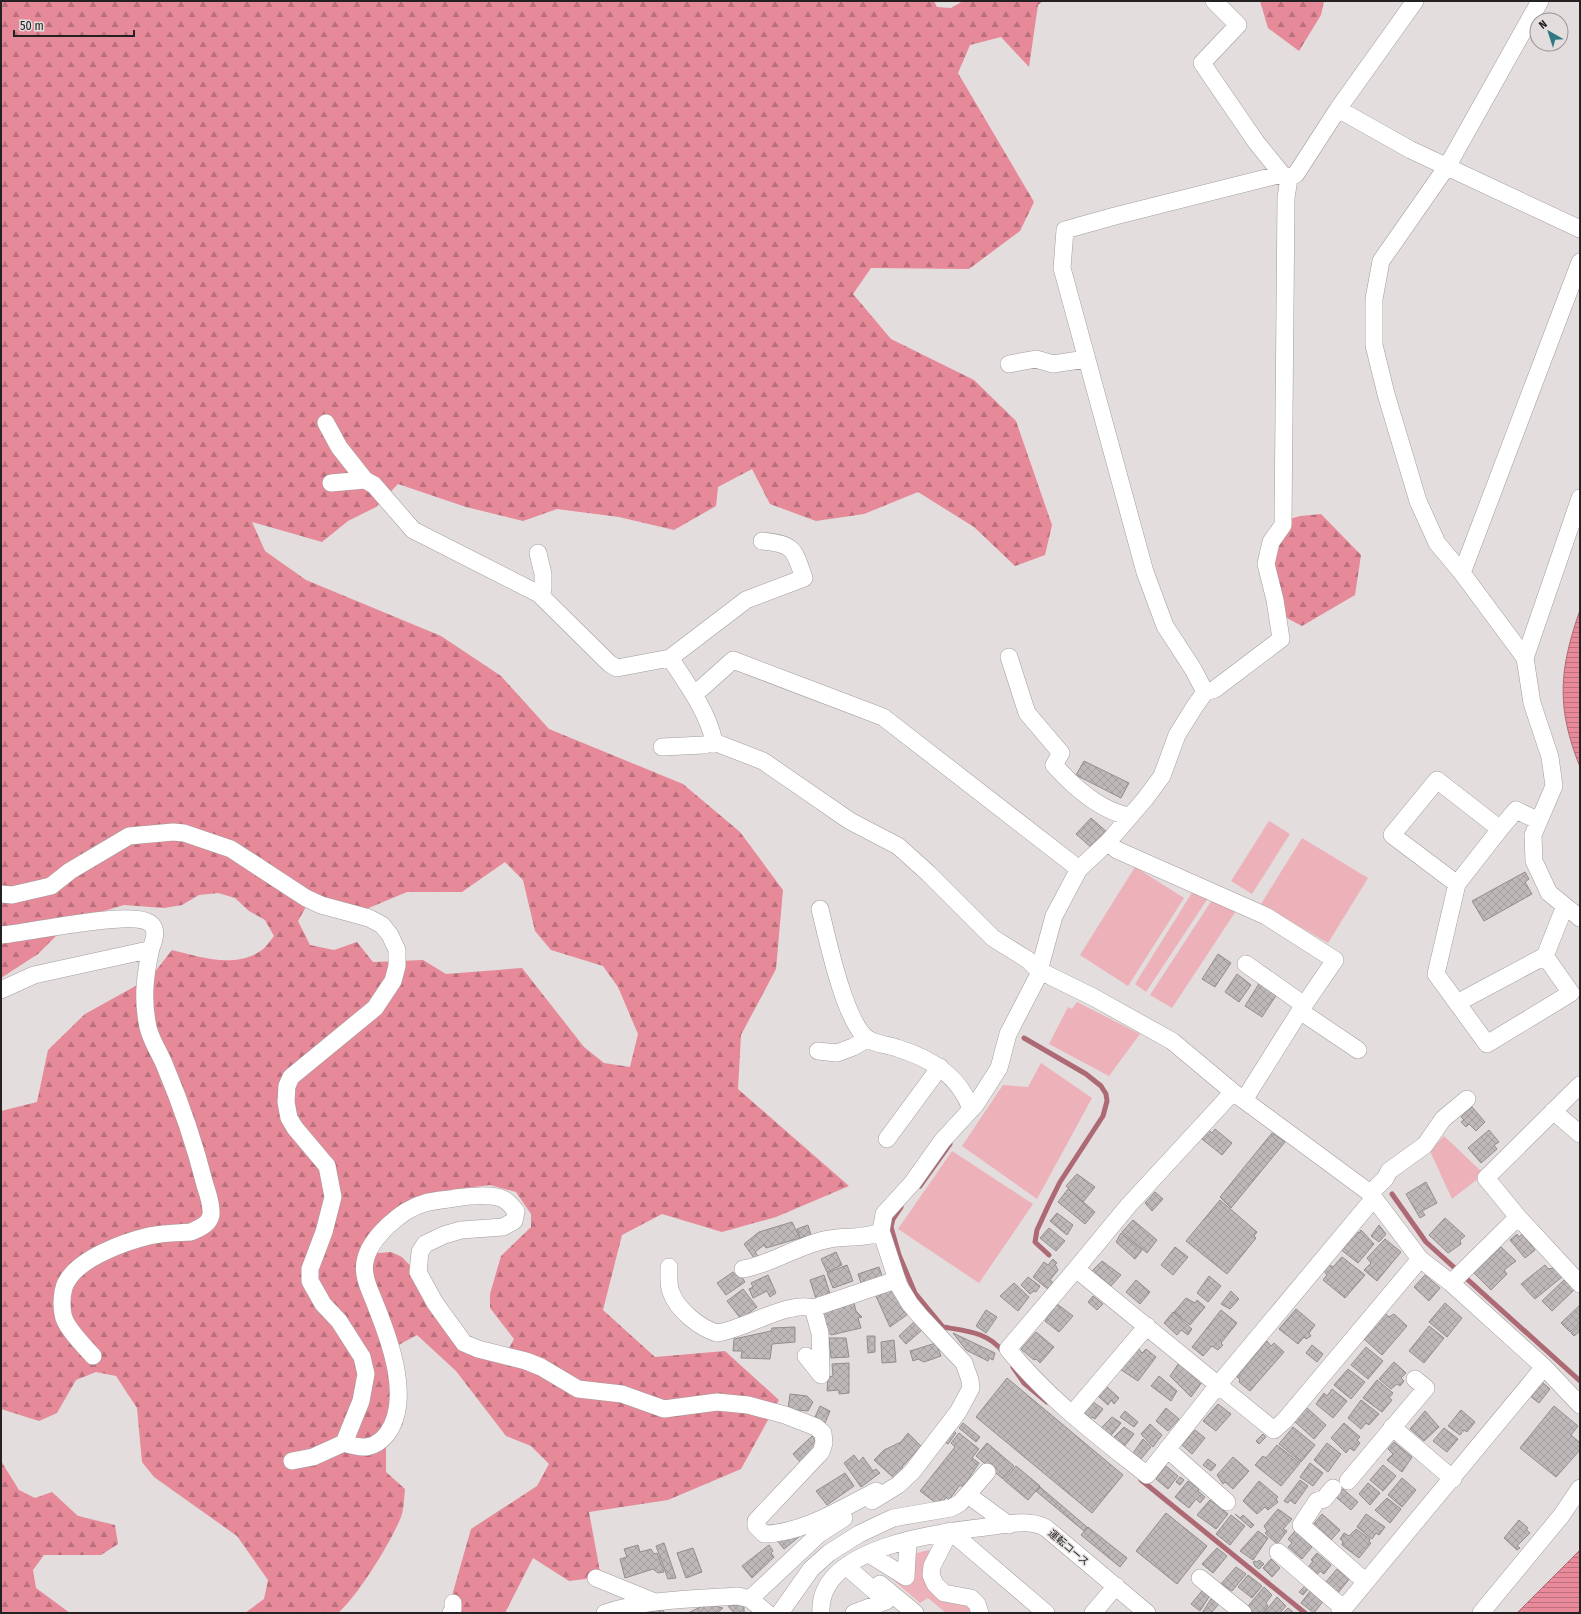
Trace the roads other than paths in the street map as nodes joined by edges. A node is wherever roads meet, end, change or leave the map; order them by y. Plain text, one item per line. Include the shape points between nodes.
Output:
1 (1214, 1) edge
2 (1414, 1) edge
3 (1538, 2) edge
4 (1338, 109) junction
5 (1448, 165) junction
6 (1286, 176) junction
7 (1578, 223) edge
8 (1580, 262) edge
9 (1086, 359) junction
10 (1010, 364) dead end
11 (326, 423) dead end
12 (365, 480) junction
13 (331, 483) dead end
14 (1580, 498) edge
15 (762, 542) dead end
16 (538, 553) dead end
17 (1462, 573) junction
18 (539, 594) junction
19 (1009, 657) dead end
20 (670, 658) junction
21 (1525, 658) junction
22 (1205, 692) junction
23 (694, 695) junction
24 (714, 742) junction
25 (662, 747) dead end
26 (1128, 816) junction
27 (1539, 821) junction
28 (1500, 829) junction
29 (1108, 842) junction
30 (1079, 869) junction
31 (1457, 884) junction
32 (1, 894) edge
33 (1565, 906) junction
34 (820, 909) dead end
35 (1580, 918) edge
36 (1, 936) edge
37 (151, 948) junction
38 (1545, 956) junction
39 (1246, 964) dead end
40 (1038, 970) junction
41 (1, 990) edge
42 (1457, 1003) junction
43 (1302, 1008) junction
44 (867, 1039) junction
45 (1358, 1050) dead end
46 (818, 1051) dead end
47 (940, 1068) junction
48 (1580, 1085) edge
49 (1239, 1096) junction
50 (1468, 1099) dead end
51 (971, 1109) junction
52 (1554, 1111) junction
53 (1580, 1134) edge
54 (887, 1139) dead end
55 (1372, 1196) junction
56 (1518, 1217) junction
57 (881, 1231) junction
58 (1420, 1260) junction
59 (669, 1267) dead end
60 (1076, 1268) junction
61 (743, 1269) dead end
62 (1460, 1274) junction
63 (896, 1280) junction
64 (1580, 1284) edge
65 (813, 1308) junction
66 (1147, 1326) junction
67 (93, 1356) dead end
68 (806, 1356) dead end
69 (1544, 1367) junction
70 (1415, 1379) dead end
71 (1218, 1385) junction
72 (1580, 1404) edge
73 (1072, 1414) junction
74 (1392, 1427) junction
75 (344, 1443) junction
76 (1167, 1449) junction
77 (292, 1461) dead end
78 (987, 1472) dead end
79 (1453, 1478) junction
80 (1580, 1488) edge
81 (882, 1495) junction
82 (968, 1495) junction
83 (1227, 1502) dead end
84 (1009, 1525) junction
85 (950, 1531) junction
86 (908, 1540) junction
87 (1278, 1552) dead end
88 (869, 1554) junction
89 (851, 1565) junction
90 (596, 1578) dead end
91 (1200, 1578) dead end
92 (1366, 1582) junction
93 (1116, 1586) junction
94 (750, 1599) junction
95 (657, 1602) junction
96 (1034, 1610) edge
97 (1342, 1611) edge
98 (605, 1613) edge
99 (767, 1613) edge
100 (780, 1613) edge
101 (821, 1613) edge
102 (854, 1613) edge
103 (915, 1613) edge
104 (980, 1613) edge
105 (1092, 1613) edge
106 (1148, 1613) edge
107 (1243, 1613) edge
108 (1481, 1613) edge

1 - 6 street via 1238,25 1202,63 1256,142
2 - 4 street
3 - 5 street
4 - 5 street via 1411,150
4 - 6 street via 1296,174
5 - 7 street
5 - 17 street via 1381,261 1374,299 1374,345 1418,500 1437,542
6 - 9 street via 1065,230 1062,268
6 - 22 street via 1283,525 1271,542 1266,564 1281,639 1215,689
8 - 17 street
9 - 10 street via 1058,364 1036,359
9 - 22 street via 1145,572 1165,626
11 - 12 street via 339,447
12 - 13 street
12 - 18 street via 374,485 413,530
14 - 21 street
15 - 20 street via 774,542 791,548 804,578 746,600
16 - 18 street via 543,574 543,589
17 - 21 street
18 - 20 street via 617,668
19 - 26 street via 1027,713 1061,753 1054,765 1092,799 1108,809
20 - 23 street
21 - 27 street via 1532,703 1550,757 1554,786
22 - 26 street via 1177,735 1162,776
23 - 24 street via 713,732
23 - 30 street via 733,660 883,717
24 - 25 street via 704,745
24 - 40 street via 764,761 850,821 898,846 993,938 1028,960
26 - 29 street
27 - 28 street via 1516,810
27 - 33 street via 1533,834 1534,861 1549,894
28 - 31 street
28 - 31 street via 1436,780 1392,835
29 - 30 street
29 - 43 street via 1117,850 1266,916 1335,960
30 - 40 street via 1054,916
31 - 42 street via 1436,974
32 - 75 street via 12,895 51,886 70,871 129,836 184,833 231,850 321,905 369,918 382,925 390,935 397,950 397,966 386,994 375,1008 291,1077 287,1086 289,1118 327,1166 333,1197 324,1232 310,1268 310,1281 323,1304 339,1321 362,1357 366,1374 361,1401
33 - 35 street
33 - 38 street
34 - 44 street via 851,1018
36 - 37 street via 88,922 138,920 153,926 155,932
37 - 41 street via 34,975
37 - 67 street via 144,990 148,1028 170,1078 199,1163 211,1215 207,1223 191,1232 149,1236 93,1258 65,1282 62,1315
38 - 42 street
38 - 42 street via 1571,993 1487,1044
39 - 43 street
40 - 49 street via 1172,1041
40 - 51 street via 1037,978 1008,1034 999,1068
43 - 45 street
43 - 49 street
44 - 46 street via 837,1053
44 - 47 street via 926,1058
47 - 51 street via 957,1083
47 - 54 street
48 - 52 street
49 - 55 street
49 - 60 street via 1128,1206
50 - 55 street via 1443,1119 1425,1145 1389,1171
51 - 57 street via 942,1140 913,1182 884,1214
52 - 53 street
52 - 56 street via 1486,1178
55 - 58 street
55 - 71 street
56 - 62 street
56 - 64 street
57 - 61 street via 874,1235 816,1242 760,1266
57 - 63 street
58 - 62 street
58 - 71 street via 1274,1430
59 - 65 street via 670,1291 674,1298 693,1319 717,1334 782,1311 805,1306
60 - 66 street
60 - 73 street via 1008,1349 1028,1374
62 - 69 street
63 - 65 street
63 - 81 street via 910,1304 964,1363 971,1388 958,1412 912,1472
65 - 68 street via 820,1333 821,1375
66 - 71 street
66 - 73 street
69 - 72 street
69 - 79 street
70 - 74 street via 1426,1388
71 - 76 street
73 - 76 street via 1147,1474
74 - 79 street
74 - 92 street via 1340,1484 1317,1501 1301,1525
75 - 77 street via 313,1457
75 - 81 street via 360,1448 372,1446 390,1430 398,1407 396,1371 388,1337 365,1276 368,1250 377,1237 404,1214 424,1203 470,1195 502,1198 516,1212 514,1220 503,1227 461,1230 444,1235 425,1244 420,1252 418,1272 435,1303 464,1343 541,1367 578,1389 622,1394 664,1409 717,1402 748,1405 816,1426 823,1433 822,1452 756,1521 756,1526 764,1534 779,1534 824,1517 876,1491
76 - 83 street
78 - 82 street
79 - 92 street
80 - 108 street via 1561,1516
81 - 94 street via 819,1534
82 - 84 street
82 - 100 street via 960,1503 940,1512 893,1518 859,1534 829,1553 811,1569
84 - 85 street, 運転コース
84 - 93 street, 運転コース via 1032,1523 1046,1528
85 - 86 street, 運転コース
85 - 96 street
85 - 104 street via 932,1566 934,1584 944,1593 971,1598 977,1604
86 - 88 street, 運転コース
86 - 88 street via 906,1577
87 - 97 street
88 - 89 street, 運転コース
89 - 101 street, 運転コース via 829,1584 821,1605
89 - 102 street via 886,1601
89 - 103 street
90 - 95 street
91 - 107 street
92 - 97 street
93 - 105 street
93 - 106 street, 運転コース
94 - 95 street via 738,1596
94 - 99 street
95 - 98 street

